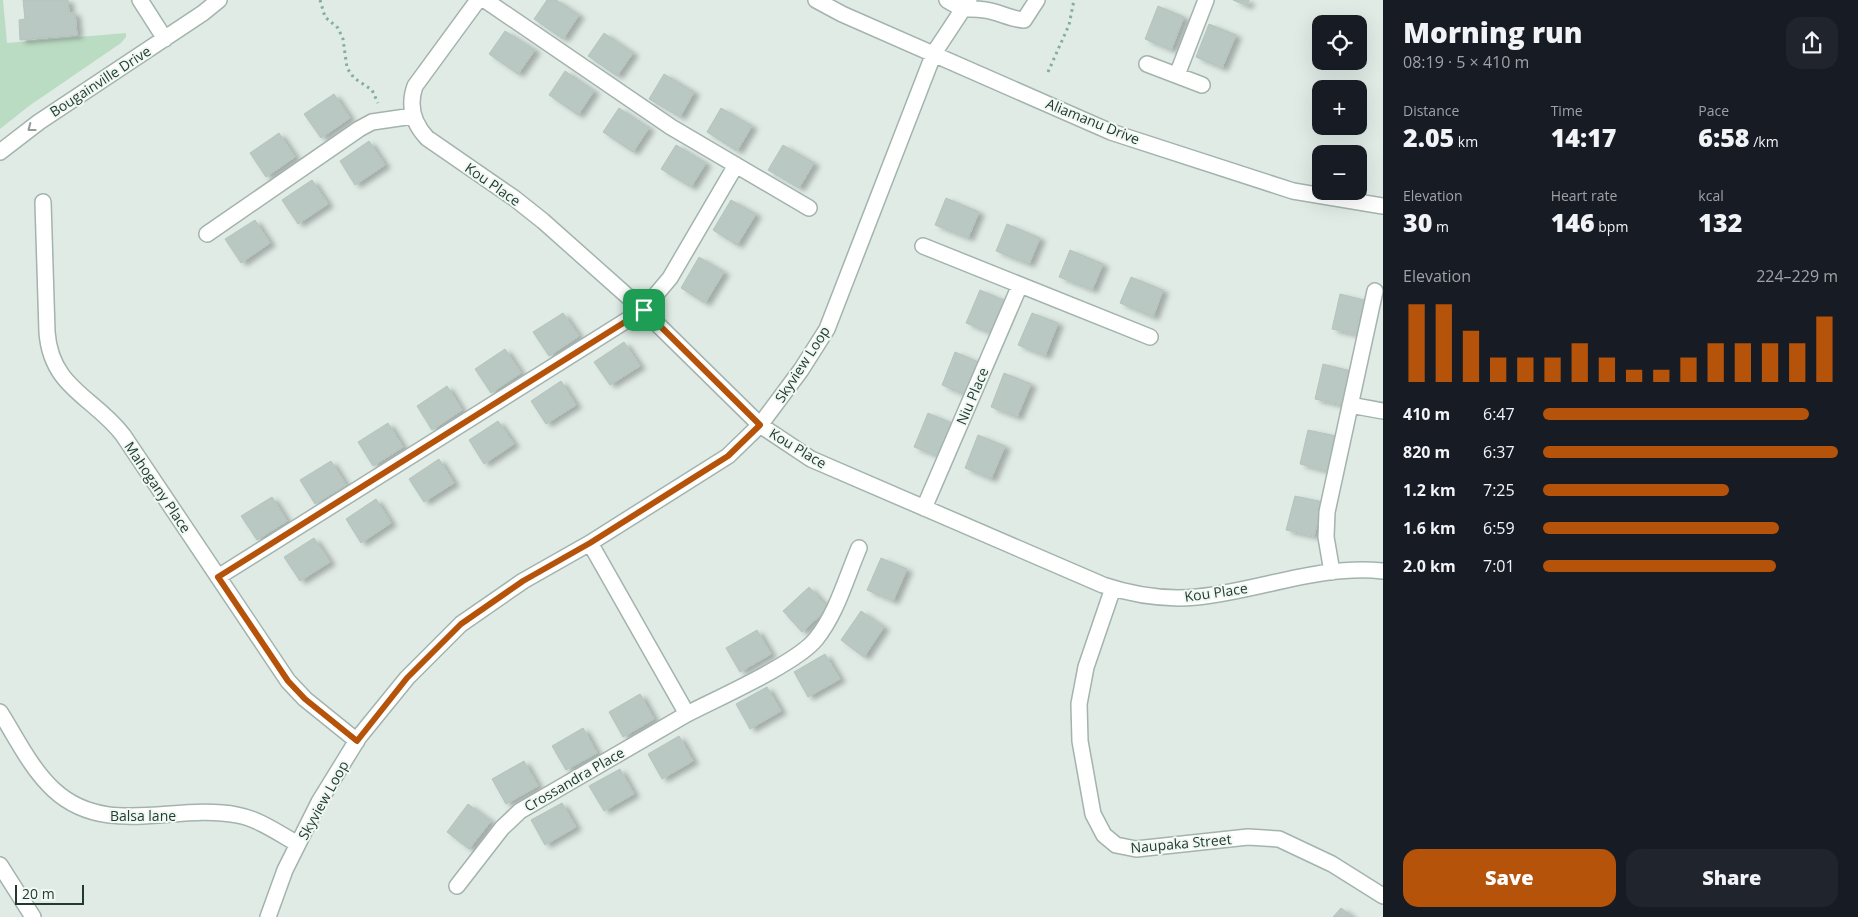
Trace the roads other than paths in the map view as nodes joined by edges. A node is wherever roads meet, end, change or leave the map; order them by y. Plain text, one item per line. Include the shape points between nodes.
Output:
1 (140, 0) edge
2 (219, 0) edge
3 (231, 0) edge
4 (478, 0) edge
5 (485, 0) edge
6 (816, 0) edge
7 (947, 0) edge
8 (1037, 0) edge
9 (1206, 0) edge
10 (966, 5) edge
11 (203, 13) junction
12 (165, 38) junction
13 (934, 53) junction
14 (1147, 64) dead end
15 (1177, 75) junction
16 (1202, 85) dead end
17 (413, 116) junction
18 (0, 152) edge
19 (736, 165) junction
20 (43, 202) dead end
21 (1383, 206) edge
22 (809, 208) dead end
23 (207, 234) dead end
24 (923, 246) dead end
25 (1020, 285) junction
26 (1375, 291) dead end
27 (644, 310) junction
28 (1150, 337) dead end
29 (1350, 405) junction
30 (1383, 412) edge
31 (760, 425) junction
32 (924, 508) junction
33 (590, 543) junction
34 (859, 548) dead end
35 (1383, 571) edge
36 (1332, 572) junction
37 (218, 577) junction
38 (1113, 588) junction
39 (0, 712) edge
40 (688, 714) junction
41 (357, 741) junction
42 (298, 844) junction
43 (0, 865) edge
44 (457, 886) dead end
45 (1383, 896) edge
46 (33, 917) edge
47 (268, 917) edge

1 - 12 street
2 - 11 street
3 - 11 street
4 - 17 street via 416,86
5 - 19 street via 638,106
6 - 13 street, Aliamanu Drive
7 - 10 street
8 - 10 street via 1024,20
9 - 15 street
10 - 13 street, Skyview Loop
11 - 12 street, Bougainville Drive
12 -> 18 street, Bougainville Drive via 39,122
13 - 21 street, Aliamanu Drive via 1111,132 1293,191
13 - 31 street, Skyview Loop via 827,328
14 - 15 street
15 - 16 street
17 - 23 street via 372,122
17 - 27 street, Kou Place via 427,138 514,198
19 - 22 street
19 - 27 street via 670,278
20 - 37 street, Mahogany Place via 46,332 52,360 68,384 110,419
24 - 25 street
25 - 28 street
25 - 32 street, Niu Place
26 - 29 street
27 - 31 street, Kou Place
27 - 37 street
29 - 30 street
29 - 36 street via 1326,518
31 - 32 street, Kou Place via 811,459
31 - 33 street, Skyview Loop via 728,456
32 - 38 street, Kou Place
33 - 40 street
33 - 41 street, Skyview Loop via 523,581 461,624 407,678
34 - 40 street, Crossandra Place via 829,619 816,640 787,661
35 - 36 street, Kou Place
36 - 38 street, Kou Place via 1198,597 1149,596
37 - 41 street, Mahogany Place via 288,681
38 - 45 street, Naupaka Street via 1086,667 1079,704 1080,741 1093,814 1104,835 1116,844 1136,849 1248,837 1279,839 1332,864
39 - 42 street, Balsa lane via 45,782 82,808 115,817 234,815 254,819
40 - 44 street, Crossandra Place via 520,811 502,828
41 - 42 street, Skyview Loop via 319,802
42 - 47 street, Skyview Loop
43 - 46 street

